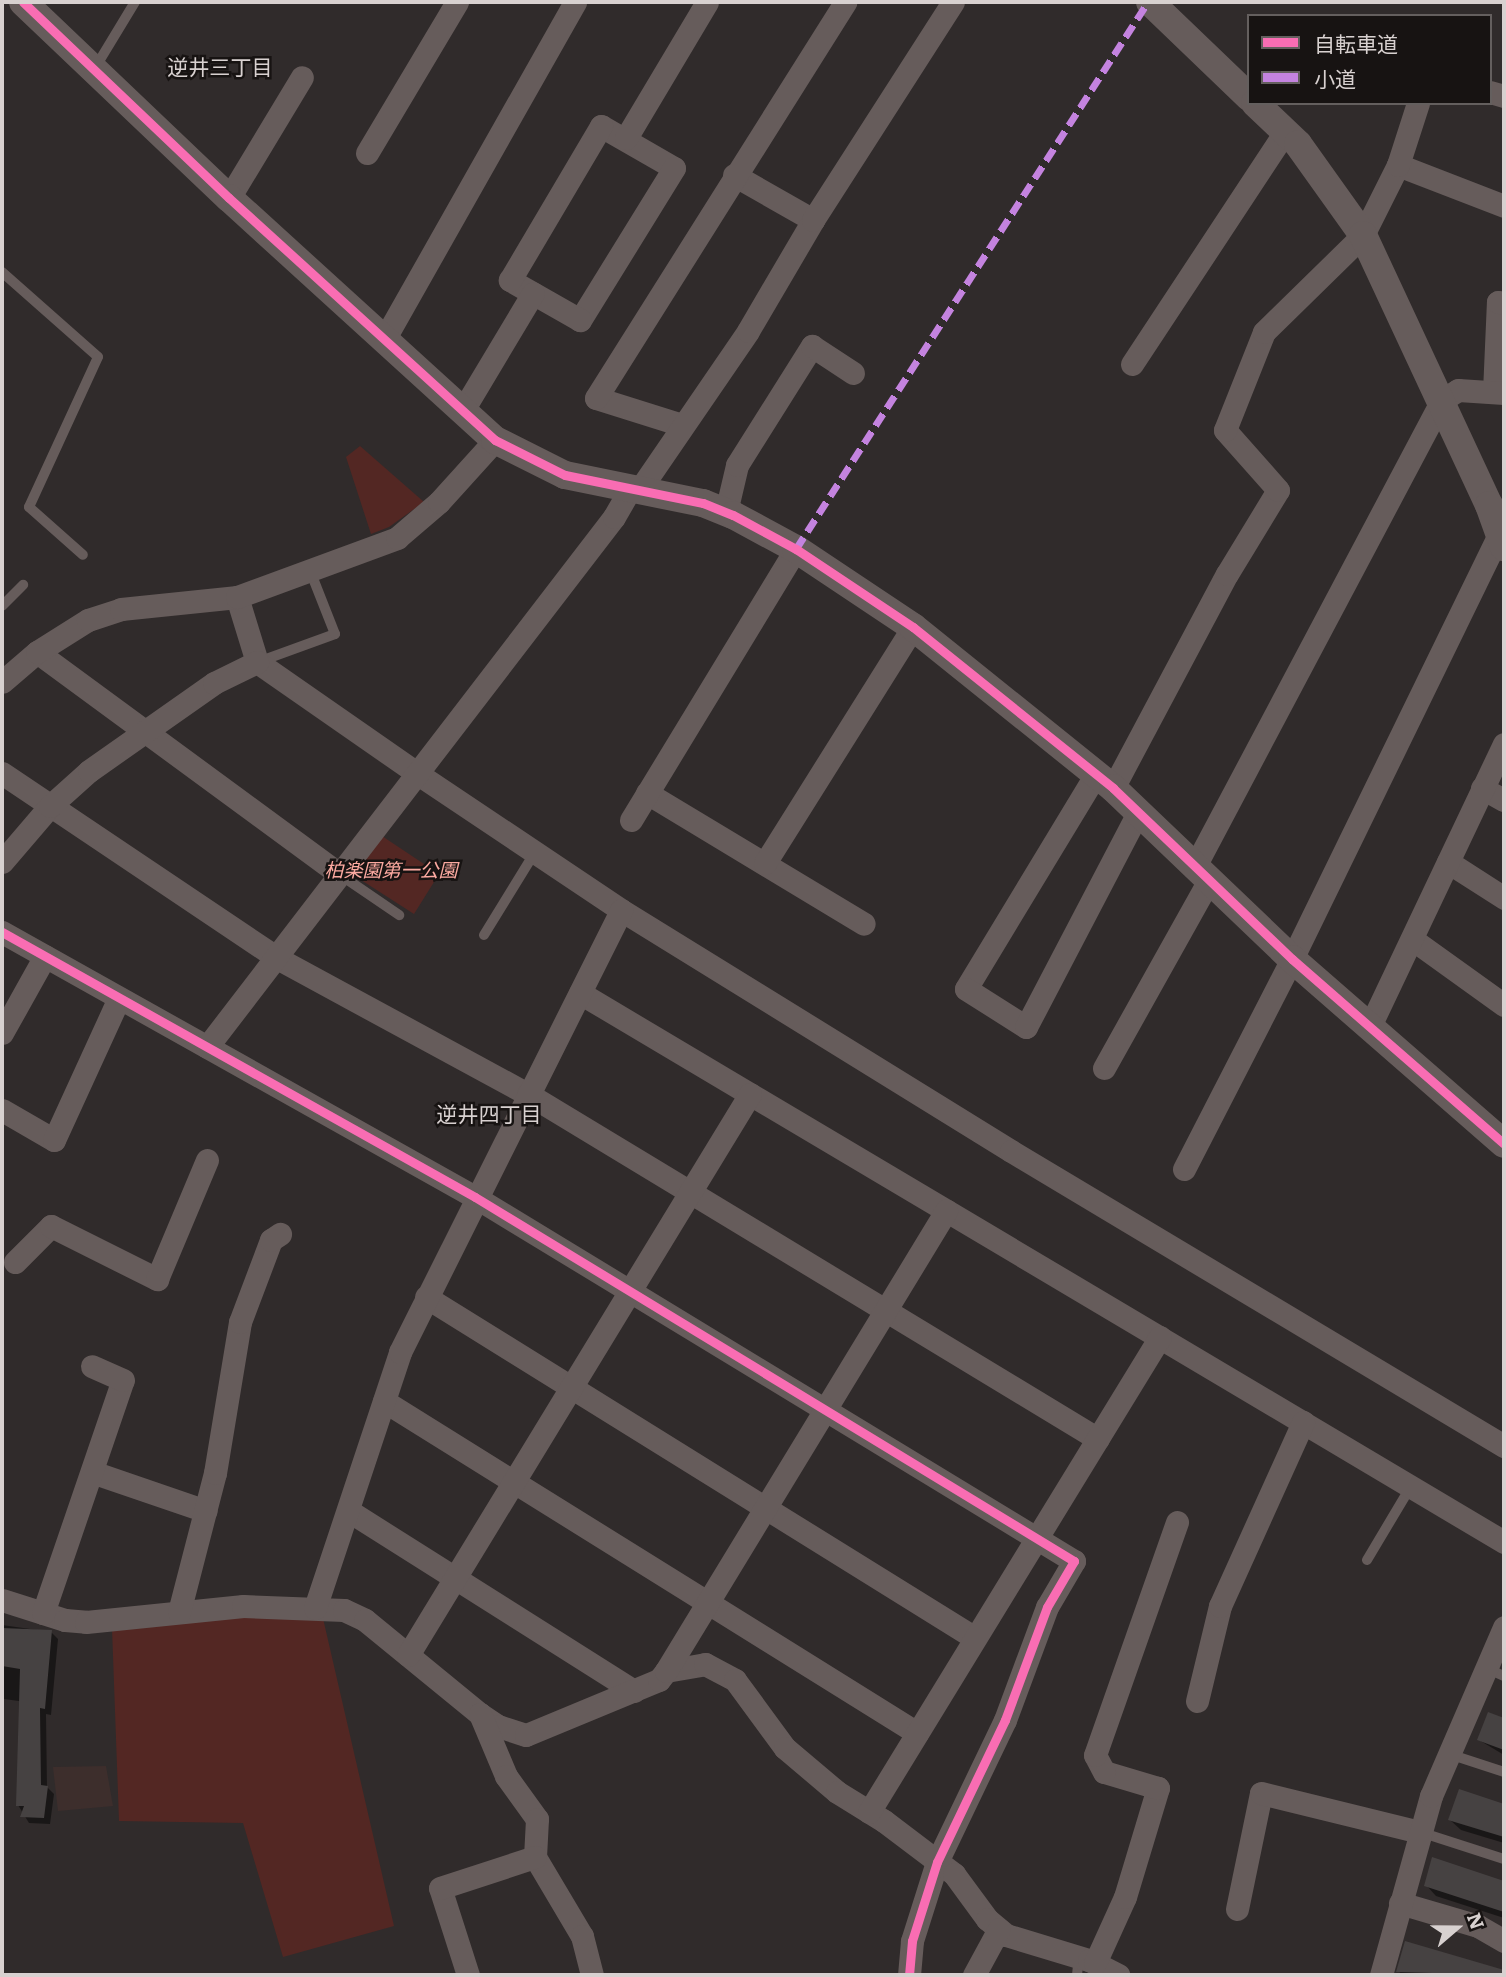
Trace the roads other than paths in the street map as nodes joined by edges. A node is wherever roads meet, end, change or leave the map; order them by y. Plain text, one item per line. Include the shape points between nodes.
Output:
1 (23, 2) edge
2 (135, 2) edge
3 (457, 2) edge
4 (575, 2) edge
5 (707, 2) edge
6 (845, 2) edge
7 (953, 2) edge
8 (1150, 2) edge
9 (94, 71) junction
10 (302, 77) dead end
11 (1247, 95) edge
12 (1257, 105) edge
13 (1417, 105) edge
14 (1285, 132) junction
15 (626, 138) junction
16 (367, 153) dead end
17 (1398, 165) junction
18 (734, 175) junction
19 (229, 198) junction
20 (1504, 206) edge
21 (813, 220) junction
22 (1363, 235) junction
23 (2, 272) edge
24 (533, 293) junction
25 (1504, 303) edge
26 (385, 338) junction
27 (1132, 364) dead end
28 (853, 373) dead end
29 (1499, 392) edge
30 (1442, 400) junction
31 (463, 410) junction
32 (682, 425) junction
33 (495, 440) junction
34 (636, 488) junction
35 (726, 512) junction
36 (1499, 522) edge
37 (796, 549) junction
38 (83, 555) dead end
39 (311, 573) junction
40 (23, 585) dead end
41 (237, 597) junction
42 (2, 606) edge
43 (913, 627) junction
44 (37, 652) junction
45 (257, 662) junction
46 (2, 682) edge
47 (141, 731) junction
48 (1504, 744) edge
49 (2, 773) edge
50 (418, 774) junction
51 (1105, 781) junction
52 (1482, 788) junction
53 (646, 793) junction
54 (1504, 800) edge
55 (50, 806) junction
56 (1138, 813) junction
57 (631, 820) dead end
58 (535, 852) junction
59 (2, 862) edge
60 (1448, 862) junction
61 (765, 863) junction
62 (339, 874) junction
63 (1201, 875) junction
64 (1504, 898) edge
65 (621, 910) junction
66 (399, 915) dead end
67 (864, 924) dead end
68 (2, 932) edge
69 (484, 935) dead end
70 (1412, 939) junction
71 (45, 956) junction
72 (277, 958) junction
73 (1292, 959) junction
74 (580, 993) junction
75 (119, 998) junction
76 (1504, 1005) edge
77 (1370, 1026) junction
78 (2, 1033) edge
79 (207, 1047) junction
80 (1104, 1068) dead end
81 (528, 1094) junction
82 (750, 1094) junction
83 (2, 1110) edge
84 (1504, 1144) edge
85 (206, 1160) dead end
86 (1184, 1169) dead end
87 (690, 1192) junction
88 (475, 1198) junction
89 (946, 1210) junction
90 (280, 1234) dead end
91 (6, 1264) edge
92 (629, 1292) junction
93 (426, 1297) junction
94 (886, 1310) junction
95 (1160, 1337) junction
96 (92, 1366) dead end
97 (571, 1387) junction
98 (384, 1401) junction
99 (825, 1411) junction
100 (1303, 1422) junction
101 (1098, 1439) junction
102 (1504, 1446) edge
103 (92, 1472) junction
104 (513, 1482) junction
105 (1410, 1488) junction
106 (766, 1508) junction
107 (206, 1511) junction
108 (349, 1511) junction
109 (1177, 1522) dead end
110 (1036, 1539) junction
111 (1504, 1542) edge
112 (1367, 1560) dead end
113 (456, 1577) junction
114 (2, 1600) edge
115 (708, 1603) junction
116 (315, 1608) junction
117 (180, 1612) junction
118 (43, 1613) junction
119 (1504, 1627) edge
120 (975, 1638) junction
121 (408, 1656) junction
122 (666, 1671) junction
123 (1495, 1672) edge
124 (634, 1691) junction
125 (1197, 1701) dead end
126 (480, 1714) junction
127 (917, 1733) junction
128 (1449, 1754) junction
129 (1504, 1772) edge
130 (869, 1812) junction
131 (1420, 1832) junction
132 (535, 1857) junction
133 (1504, 1859) edge
134 (937, 1862) junction
135 (1400, 1903) junction
136 (1237, 1909) dead end
137 (999, 1929) junction
138 (1504, 1941) edge
139 (1084, 1965) edge
140 (468, 1975) edge
141 (592, 1975) edge
142 (909, 1975) edge
143 (974, 1975) edge
144 (1118, 1975) edge
145 (1381, 1975) edge

1 - 9 street
2 - 9 lane
3 - 16 street
4 - 26 street
5 - 15 street
6 - 18 street
7 - 21 street
8 - 11 street
9 - 19 street
10 - 19 street
12 - 14 street
13 - 17 street
14 - 22 street
14 - 27 street
15 - 24 street via 601,126 510,280
15 - 24 street via 674,168 580,320
17 - 20 street
17 - 22 street
18 - 21 street
18 - 32 street via 596,398
19 - 26 street
21 - 32 street via 748,331
22 - 30 street
22 - 51 street via 1264,332 1225,430 1278,490
23 - 38 lane via 98,357 29,507
24 - 31 street
25 - 29 street via 1497,302
26 - 31 street
28 - 35 street via 812,346 737,465
29 - 30 street via 1458,390
30 - 36 street
30 - 63 street
31 - 33 street
32 - 34 street
33 - 34 street via 565,475
33 - 39 street via 439,502 397,538
34 - 35 street
34 - 50 street
35 - 37 street
36 - 73 street
37 - 43 street
37 - 53 street
39 - 41 street
39 - 45 lane via 335,634
40 - 42 lane
41 - 44 street via 121,609 88,620
41 - 45 street
43 - 51 street
43 - 61 street
44 - 46 street
44 - 47 street
45 - 47 street via 214,683
45 - 50 street
47 - 55 street
47 - 62 street
48 - 52 street
49 - 55 street
50 - 58 street
50 - 62 street
51 - 56 street
51 - 56 street via 966,989 1026,1027
52 - 54 street
52 - 60 street
53 - 57 street
53 - 61 street
55 - 59 street
55 - 72 street
56 - 63 street
58 - 65 street
58 - 69 lane
60 - 64 street
60 - 70 street
61 - 67 street
62 - 66 lane
62 - 72 street
63 - 73 street
63 - 80 street
65 - 74 street
65 - 102 street
68 - 71 street
70 - 76 street
70 - 77 street
71 - 75 street
71 - 78 street
72 - 79 street
72 - 81 street
73 - 77 street
73 - 86 street
74 - 81 street
74 - 82 street
75 - 79 street
75 - 83 street via 54,1140
77 - 84 street
79 - 88 street
81 - 87 street
81 - 88 street
82 - 87 street
82 - 89 street
85 - 91 street via 157,1279 51,1226
87 - 92 street
87 - 94 street
88 - 92 street
88 - 93 street
89 - 94 street
89 - 95 street
90 - 107 street via 271,1240 240,1322
92 - 97 street
92 - 99 street
93 - 97 street
93 - 98 street
94 - 99 street
94 - 101 street
95 - 100 street
95 - 101 street
96 - 103 street via 124,1380
97 - 104 street
97 - 106 street
98 - 104 street
98 - 108 street
99 - 106 street
99 - 110 street
100 - 105 street
100 - 125 street via 1220,1606
101 - 110 street
103 - 107 street
103 - 118 street
104 - 113 street
104 - 115 street
105 - 111 street
105 - 112 lane
106 - 115 street
106 - 120 street
107 - 117 street
108 - 113 street
108 - 116 street
109 - 139 street via 1095,1755 1104,1772 1158,1788 1125,1896
110 - 120 street
110 - 134 street via 1074,1561 1047,1606 1005,1720
113 - 121 street
113 - 124 street
114 - 118 street
115 - 122 street
115 - 127 street
116 - 117 street via 243,1606
116 - 121 street via 344,1610 365,1620
117 - 118 street via 86,1622
119 - 123 street
120 - 127 street
121 - 126 street
122 - 124 street
122 - 130 street via 705,1664 735,1680 778,1741 837,1792
123 - 128 street
124 - 126 street via 526,1735
126 - 132 street via 506,1776 537,1819
127 - 130 street
128 - 129 lane
128 - 131 street
130 - 134 street
131 - 133 lane
131 - 135 street
131 - 136 street via 1261,1793
132 - 140 street via 440,1888
132 - 141 street via 582,1936
134 - 137 street
134 - 142 street via 912,1941
135 - 138 street via 1478,1926
135 - 145 street
137 - 139 street
137 - 143 street
139 - 144 street

